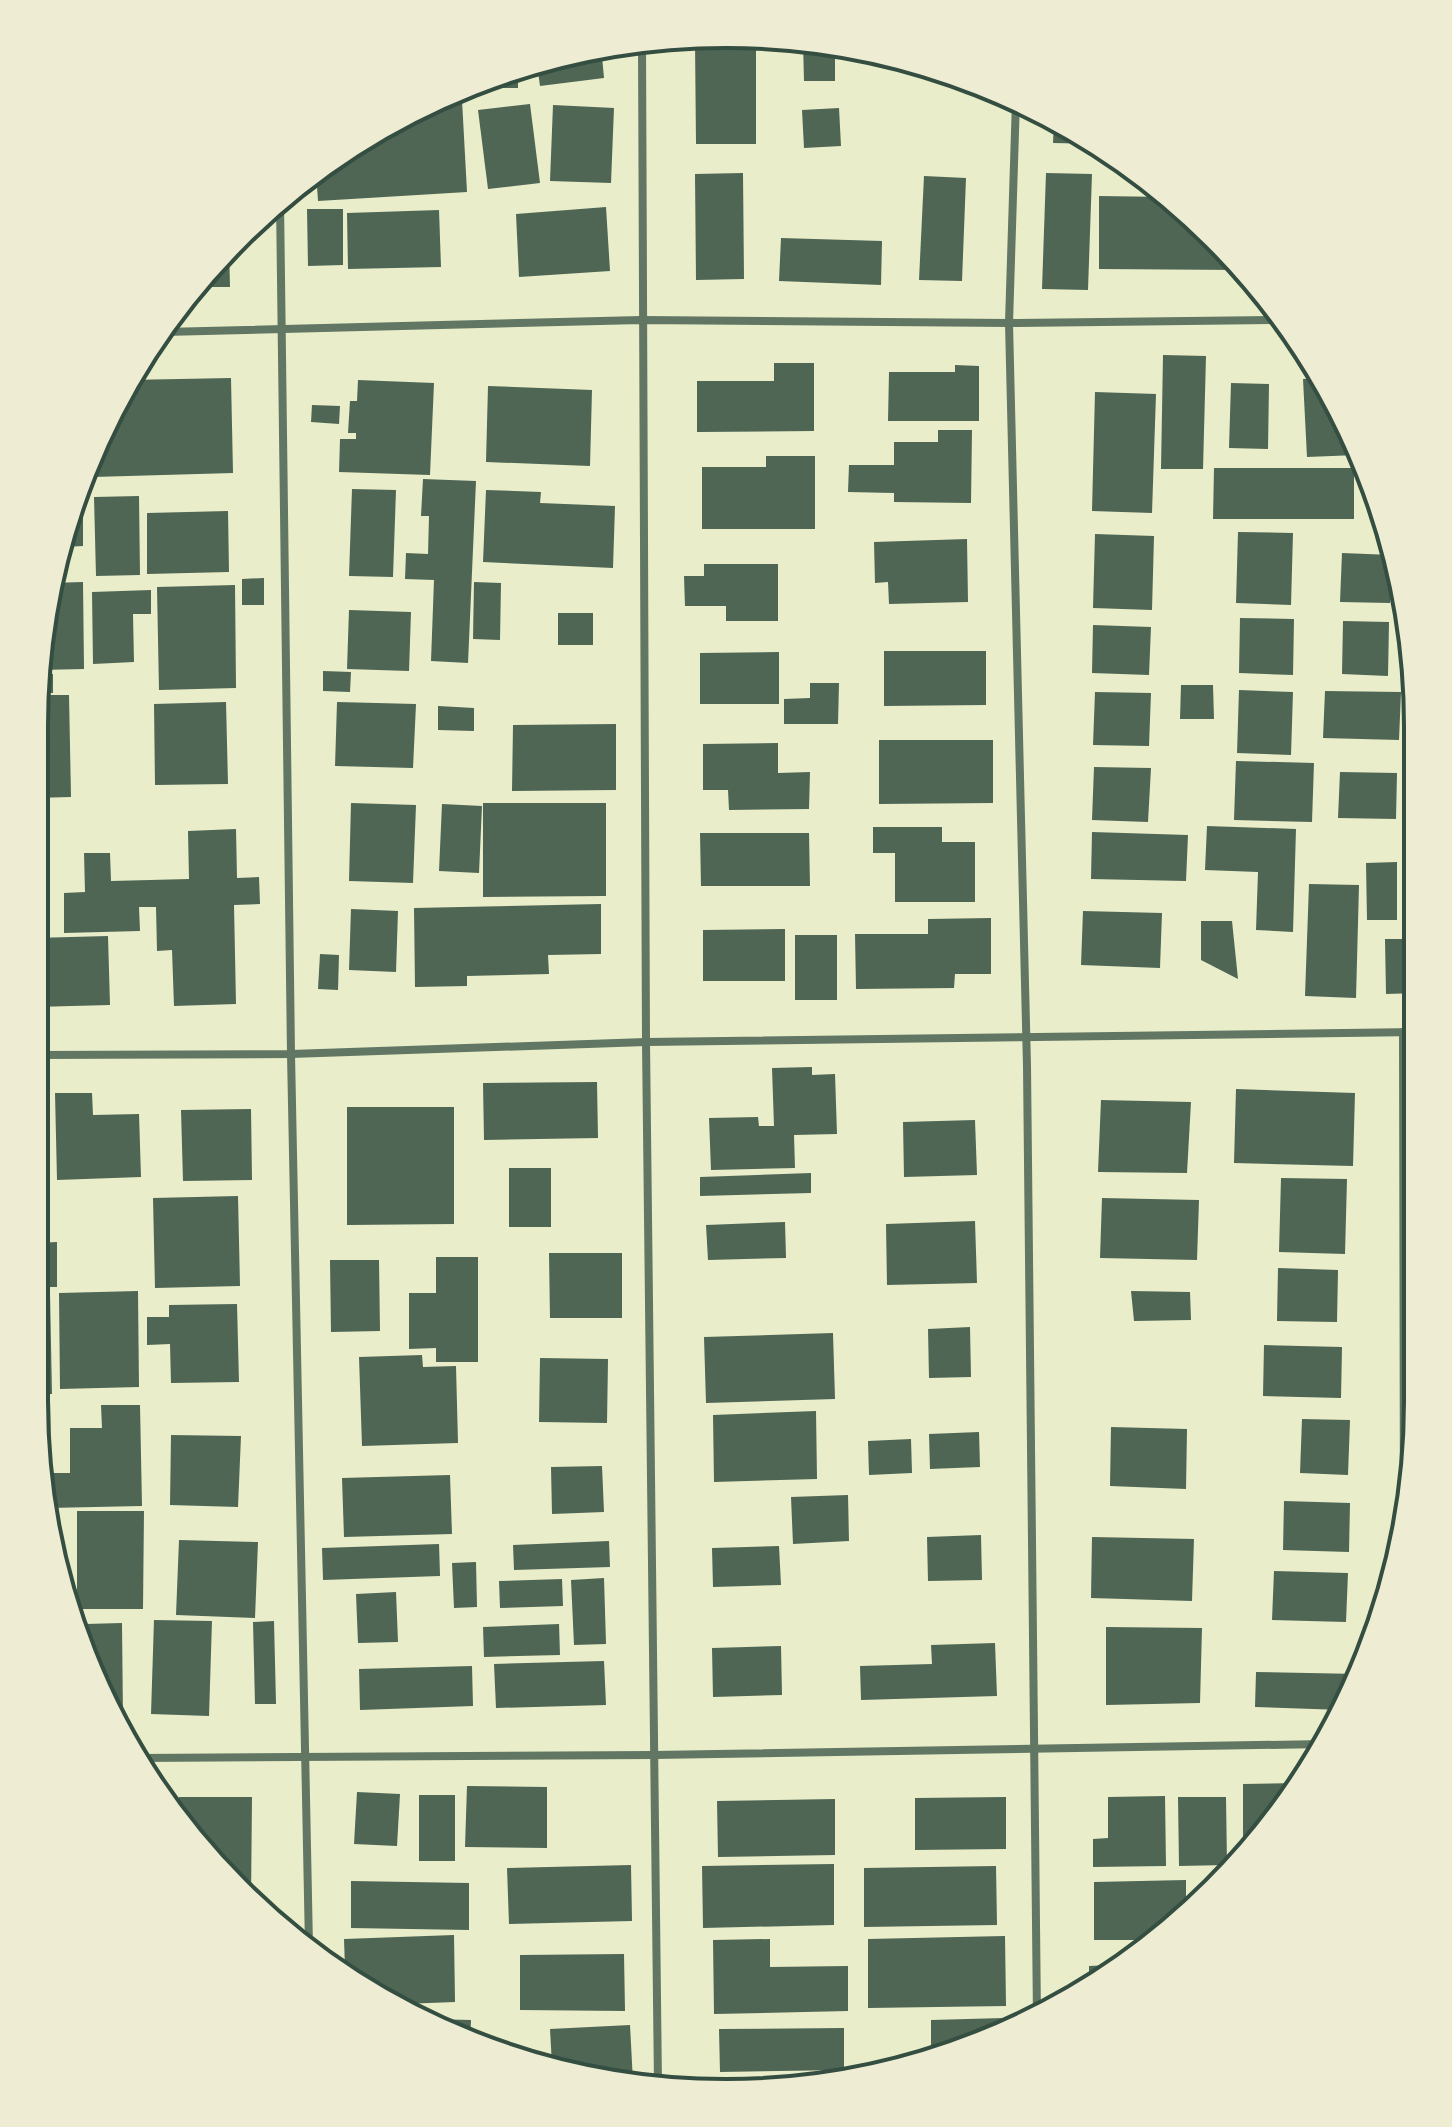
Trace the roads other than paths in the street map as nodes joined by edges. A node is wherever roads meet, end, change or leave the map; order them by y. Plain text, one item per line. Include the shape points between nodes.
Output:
1 (642, 54) edge
2 (1016, 113) edge
3 (280, 215) edge
4 (641, 320) junction
5 (1269, 320) edge
6 (1009, 323) junction
7 (282, 330) junction
8 (174, 332) edge
9 (1403, 1032) joint
10 (1025, 1039) junction
11 (646, 1042) junction
12 (291, 1054) junction
13 (48, 1055) edge
14 (1404, 1412) edge
15 (1310, 1744) edge
16 (1034, 1749) junction
17 (654, 1755) junction
18 (150, 1758) edge
19 (305, 1759) junction
20 (309, 1936) edge
21 (1037, 2003) edge
22 (658, 2075) edge

1 - 4 street
2 - 6 street
3 - 7 street
4 - 6 street
4 - 7 street
4 - 11 street
5 - 6 street
6 - 10 street
7 - 8 street
7 - 12 street
9 - 10 street
9 - 14 street
10 - 11 street
10 - 16 street
11 - 12 street
11 - 17 street
12 - 13 street
12 - 19 street
15 - 16 street
16 - 17 street
16 - 21 street
17 - 19 street
17 - 22 street
18 - 19 street
19 - 20 street

